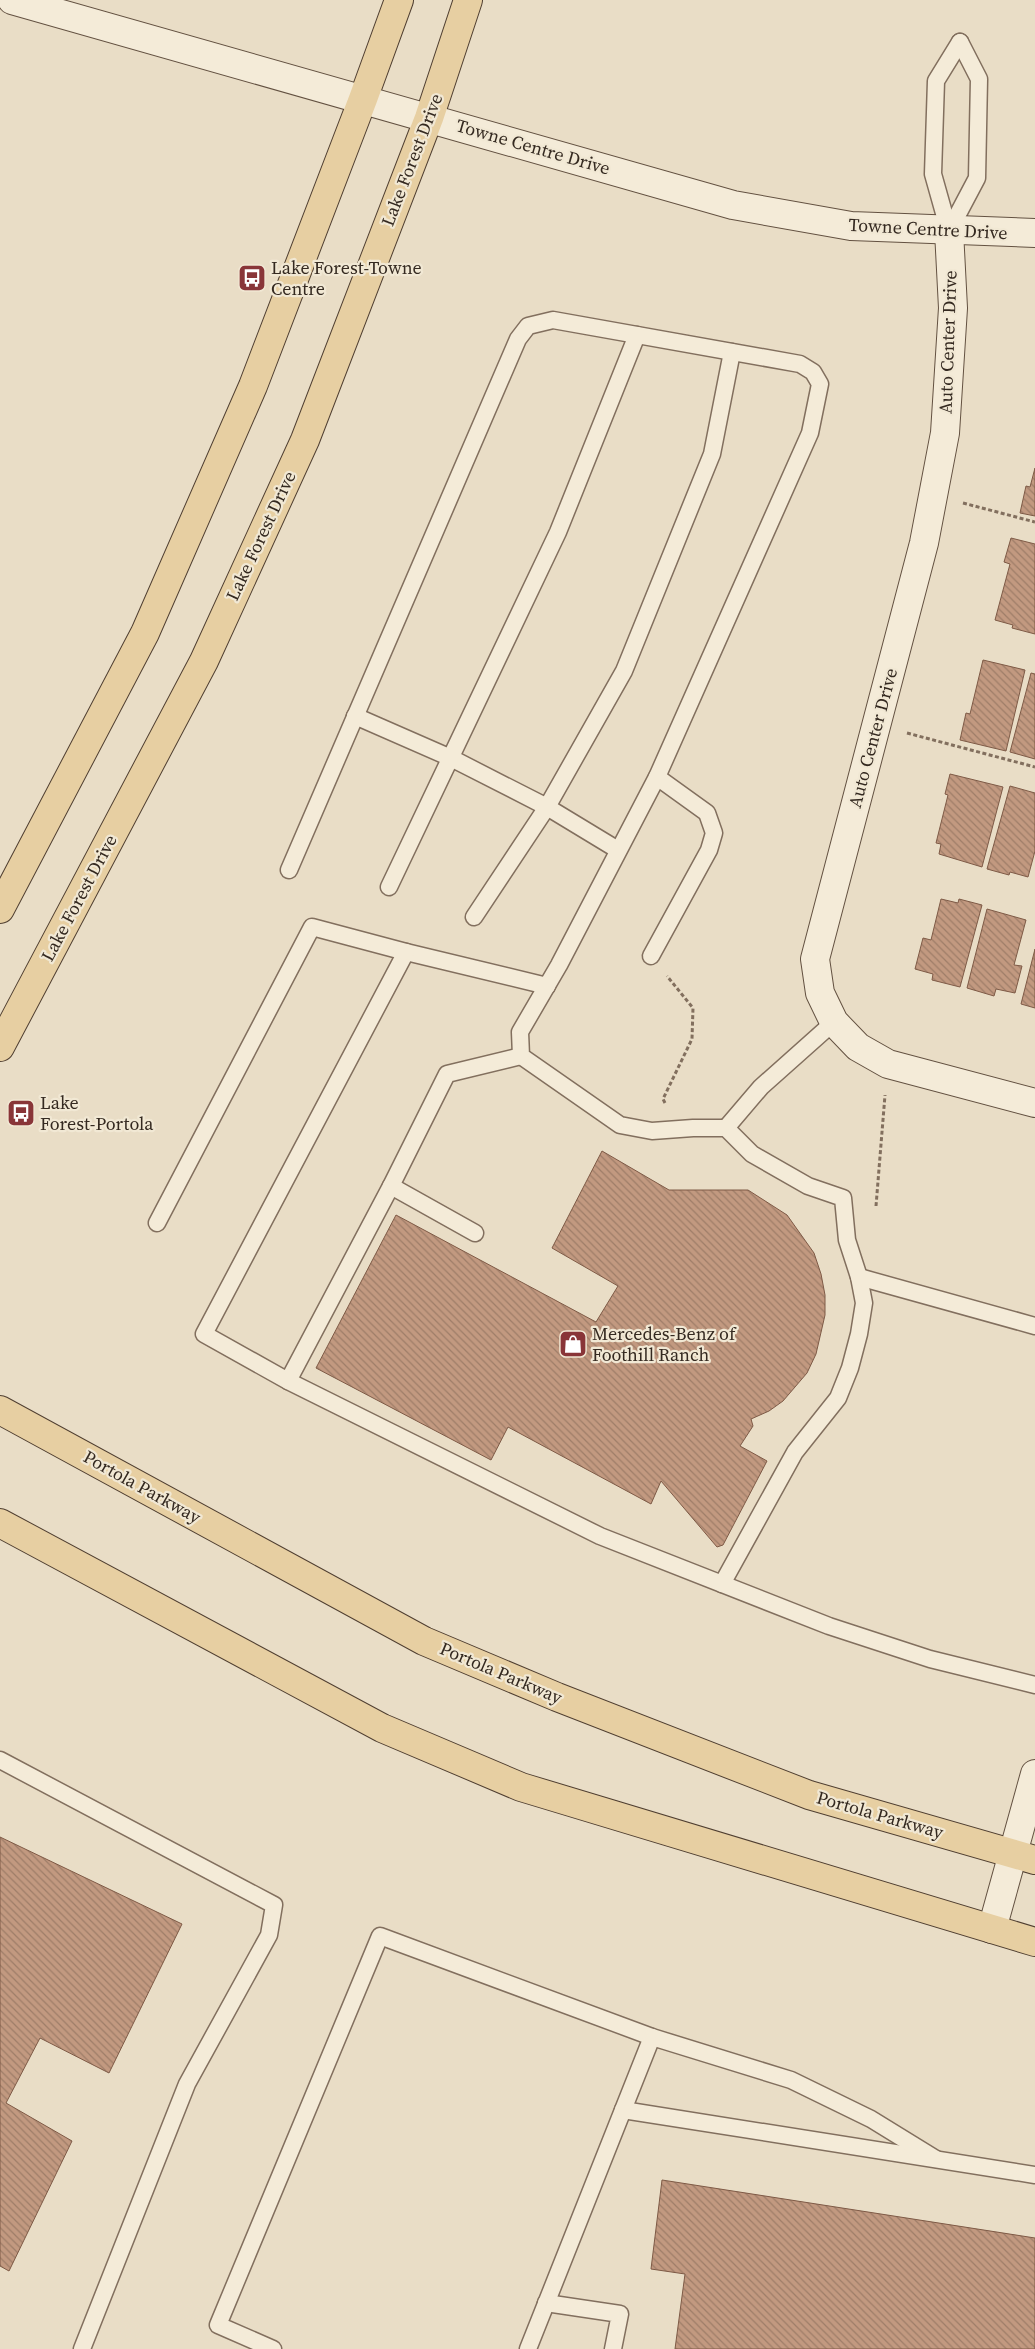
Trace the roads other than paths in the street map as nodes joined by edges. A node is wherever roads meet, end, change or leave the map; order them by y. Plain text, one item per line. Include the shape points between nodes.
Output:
1 (12, 0) edge
2 (399, 0) edge
3 (468, 0) edge
4 (363, 99) junction
5 (429, 118) junction
6 (949, 231) junction
7 (1035, 233) edge
8 (636, 334) junction
9 (732, 352) junction
10 (356, 716) junction
11 (451, 758) junction
12 (657, 777) junction
13 (548, 807) junction
14 (618, 850) junction
15 (289, 870) dead end
16 (389, 887) dead end
17 (0, 909) edge
18 (474, 917) dead end
19 (406, 952) junction
20 (651, 956) road end
21 (547, 986) junction
22 (834, 1022) junction
23 (0, 1047) edge
24 (521, 1056) junction
25 (1035, 1102) edge
26 (726, 1128) junction
27 (391, 1186) junction
28 (157, 1223) dead end
29 (475, 1233) dead end
30 (859, 1277) junction
31 (1035, 1326) edge
32 (288, 1381) junction
33 (0, 1410) edge
34 (0, 1523) edge
35 (722, 1584) junction
36 (1035, 1685) edge
37 (0, 1760) edge
38 (1035, 1774) edge
39 (1024, 1856) edge
40 (992, 1929) junction
41 (1035, 1942) edge
42 (652, 2037) junction
43 (623, 2110) junction
44 (936, 2159) junction
45 (1035, 2174) edge
46 (546, 2303) junction
47 (82, 2349) edge
48 (273, 2349) edge
49 (528, 2349) edge
50 (613, 2349) edge

1 - 4 street, Towne Centre Drive
2 - 4 main road
3 - 5 main road, Lake Forest Drive
4 - 5 street, Towne Centre Drive
4 - 17 main road via 253,386 146,633
5 - 6 street, Towne Centre Drive via 733,205 851,226
5 - 23 main road, Lake Forest Drive via 305,440 208,652
6 - 6 lane via 976,178 979,80 960,42 936,81 933,174
6 - 7 street, Towne Centre Drive
6 - 22 street, Auto Center Drive via 953,308 946,433 924,544 815,959 820,993
8 - 9 lane
8 - 10 lane via 554,320 528,326 518,339
8 - 11 lane via 558,532
9 - 12 lane via 800,364 813,372 820,384 810,433
9 - 13 lane via 712,454 624,672
10 - 11 lane
10 - 15 lane
11 - 13 lane
11 - 16 lane
12 - 14 lane
12 - 20 lane via 707,813 714,833 709,850
13 - 14 lane
13 - 18 lane
14 - 21 lane
19 - 21 lane
19 - 28 lane via 312,927
19 - 32 lane via 204,1334
21 - 24 lane via 520,1032
22 - 25 street, Auto Center Drive via 858,1047 888,1064
22 - 26 lane via 761,1087
24 - 26 lane via 620,1125 652,1131
24 - 27 lane via 447,1074
26 - 30 lane via 752,1154 808,1186 843,1198 847,1240
27 - 29 lane
27 - 32 lane
30 - 31 lane
30 - 35 lane via 864,1303 859,1334 838,1398 795,1452
32 - 35 lane via 600,1536
33 - 39 main road, Portola Parkway via 424,1641 809,1795
34 - 40 main road via 382,1728 520,1787
35 - 36 lane via 829,1626 930,1658
37 - 47 lane via 274,1905 269,1935 187,2084
38 - 39 street
39 - 40 street
40 - 41 main road
42 - 43 lane
42 - 44 lane via 791,2080 871,2119
42 - 48 lane via 380,1936 218,2325
43 - 44 lane
43 - 46 lane
44 - 45 lane
46 - 49 lane
46 - 50 lane via 620,2314

